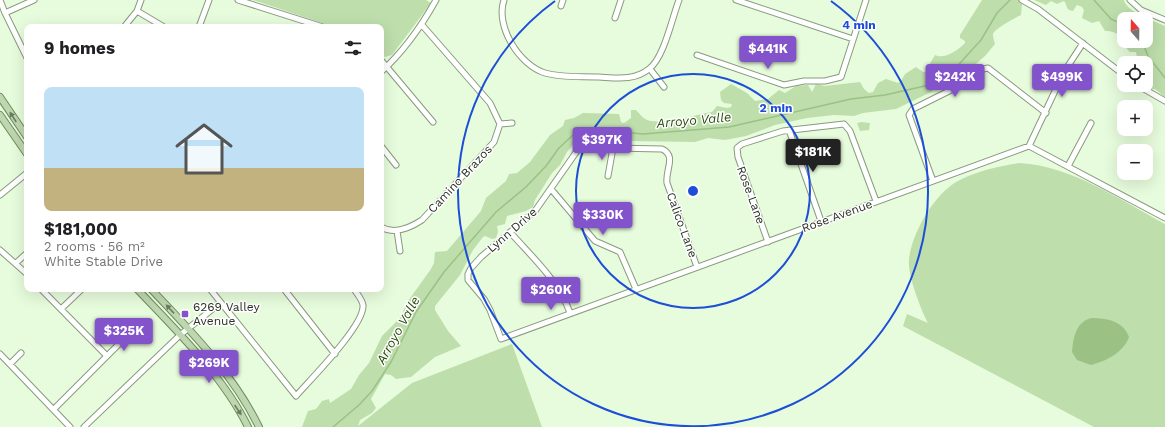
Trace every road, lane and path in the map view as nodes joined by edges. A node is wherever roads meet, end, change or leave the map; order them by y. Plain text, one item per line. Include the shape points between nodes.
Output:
1 (0, 0) edge
2 (34, 0) edge
3 (141, 0) edge
4 (209, 0) edge
5 (238, 0) edge
6 (436, 0) edge
7 (504, 0) edge
8 (563, 0) edge
9 (620, 0) edge
10 (679, 0) edge
11 (736, 0) edge
12 (866, 0) edge
13 (1022, 0) edge
14 (1130, 0) edge
15 (562, 6) dead end
16 (137, 11) junction
17 (5, 13) junction
18 (615, 18) dead end
19 (1165, 20) edge
20 (126, 24) edge
21 (159, 24) edge
22 (201, 24) edge
23 (314, 24) edge
24 (422, 25) junction
25 (853, 39) junction
26 (1083, 43) junction
27 (24, 52) edge
28 (697, 55) dead end
29 (384, 63) edge
30 (388, 66) junction
31 (384, 69) edge
32 (650, 69) junction
33 (1117, 70) edge
34 (664, 87) dead end
35 (1149, 92) edge
36 (0, 97) edge
37 (1165, 102) edge
38 (1046, 113) junction
39 (0, 116) edge
40 (433, 122) dead end
41 (512, 123) dead end
42 (1091, 123) dead end
43 (500, 124) junction
44 (789, 130) junction
45 (24, 133) edge
46 (1029, 146) junction
47 (613, 148) junction
48 (24, 150) edge
49 (384, 150) edge
50 (396, 164) dead end
51 (1068, 166) junction
52 (24, 175) edge
53 (608, 176) dead end
54 (932, 181) junction
55 (667, 183) joint
56 (551, 189) junction
57 (0, 195) edge
58 (876, 201) junction
59 (1165, 218) edge
60 (821, 222) junction
61 (384, 227) edge
62 (397, 231) junction
63 (510, 232) junction
64 (768, 242) junction
65 (0, 250) edge
66 (400, 251) dead end
67 (24, 255) edge
68 (16, 262) junction
69 (697, 267) junction
70 (24, 271) edge
71 (636, 289) junction
72 (44, 292) edge
73 (79, 292) edge
74 (140, 292) edge
75 (154, 292) edge
76 (212, 292) edge
77 (286, 292) edge
78 (356, 292) edge
79 (220, 303) junction
80 (61, 309) junction
81 (570, 313) junction
82 (188, 328) junction
83 (128, 335) dead end
84 (180, 335) junction
85 (501, 339) joint
86 (21, 353) dead end
87 (0, 354) edge
88 (335, 354) junction
89 (107, 356) junction
90 (10, 364) junction
91 (54, 409) junction
92 (70, 427) edge
93 (84, 427) edge
94 (248, 427) edge
95 (259, 427) edge

1 - 17 street
2 - 17 street
3 - 16 street
4 - 22 street
5 - 23 street
6 - 24 street
7 - 32 street via 501,18 504,32 530,65 544,73 632,78
8 - 15 street
9 - 18 street
10 - 32 street via 659,55
11 - 25 street
12 - 25 street
13 - 26 street
14 - 19 street via 1141,10
16 - 20 street
16 - 21 street
17 - 27 street
24 - 30 street
24 - 43 street via 490,104
25 - 28 street via 841,77 825,81 804,81 784,85
26 - 33 street
26 - 38 street via 1064,72
29 - 30 street
30 - 31 street
30 - 40 street
32 - 34 street
35 - 37 street
45 -> 36 main road
38 - 46 street
38 - 54 street via 988,68 964,84 913,109 909,115
39 - 48 main road
41 - 43 street
42 - 51 street
43 - 62 street, Camino Brazos via 494,142 467,174 422,220
44 - 58 street via 838,124 848,127
44 - 60 street
44 - 64 street, Rose Lane via 761,137 737,148
46 - 51 street
46 - 54 street, Rose Avenue
47 - 53 street
47 - 55 street, Lynn Drive via 667,151 670,161 666,172
47 - 56 street, Lynn Drive via 593,144 582,146
49 - 50 street
51 - 59 street
52 - 57 street
54 - 58 street, Rose Avenue
55 - 69 street, Calico Lane
56 - 63 street, Lynn Drive via 530,216
56 - 71 street via 596,241 620,252
58 - 60 street, Rose Avenue
60 - 64 street, Rose Avenue
61 - 62 street
62 - 66 street
63 - 81 street via 556,284
63 - 85 street, Lynn Drive via 481,256 468,274 468,280 490,310
64 - 69 street, Rose Avenue
65 - 68 street
67 - 68 street
68 - 70 street
69 - 71 street, Rose Avenue
71 - 81 street, Rose Avenue
72 - 80 street
73 - 80 street
74 - 84 main road
82 -> 75 main road
76 - 79 street
77 - 88 street
78 - 88 street via 361,298 363,310 347,339
79 - 82 street
79 - 88 street via 296,396
80 - 89 street
81 - 85 street, Rose Avenue
82 - 84 street
82 - 95 main road via 229,378
83 - 89 street
84 - 93 street
84 -> 94 main road via 220,384
86 - 90 street
87 - 90 street
89 - 91 street
90 - 91 street
91 - 92 street

